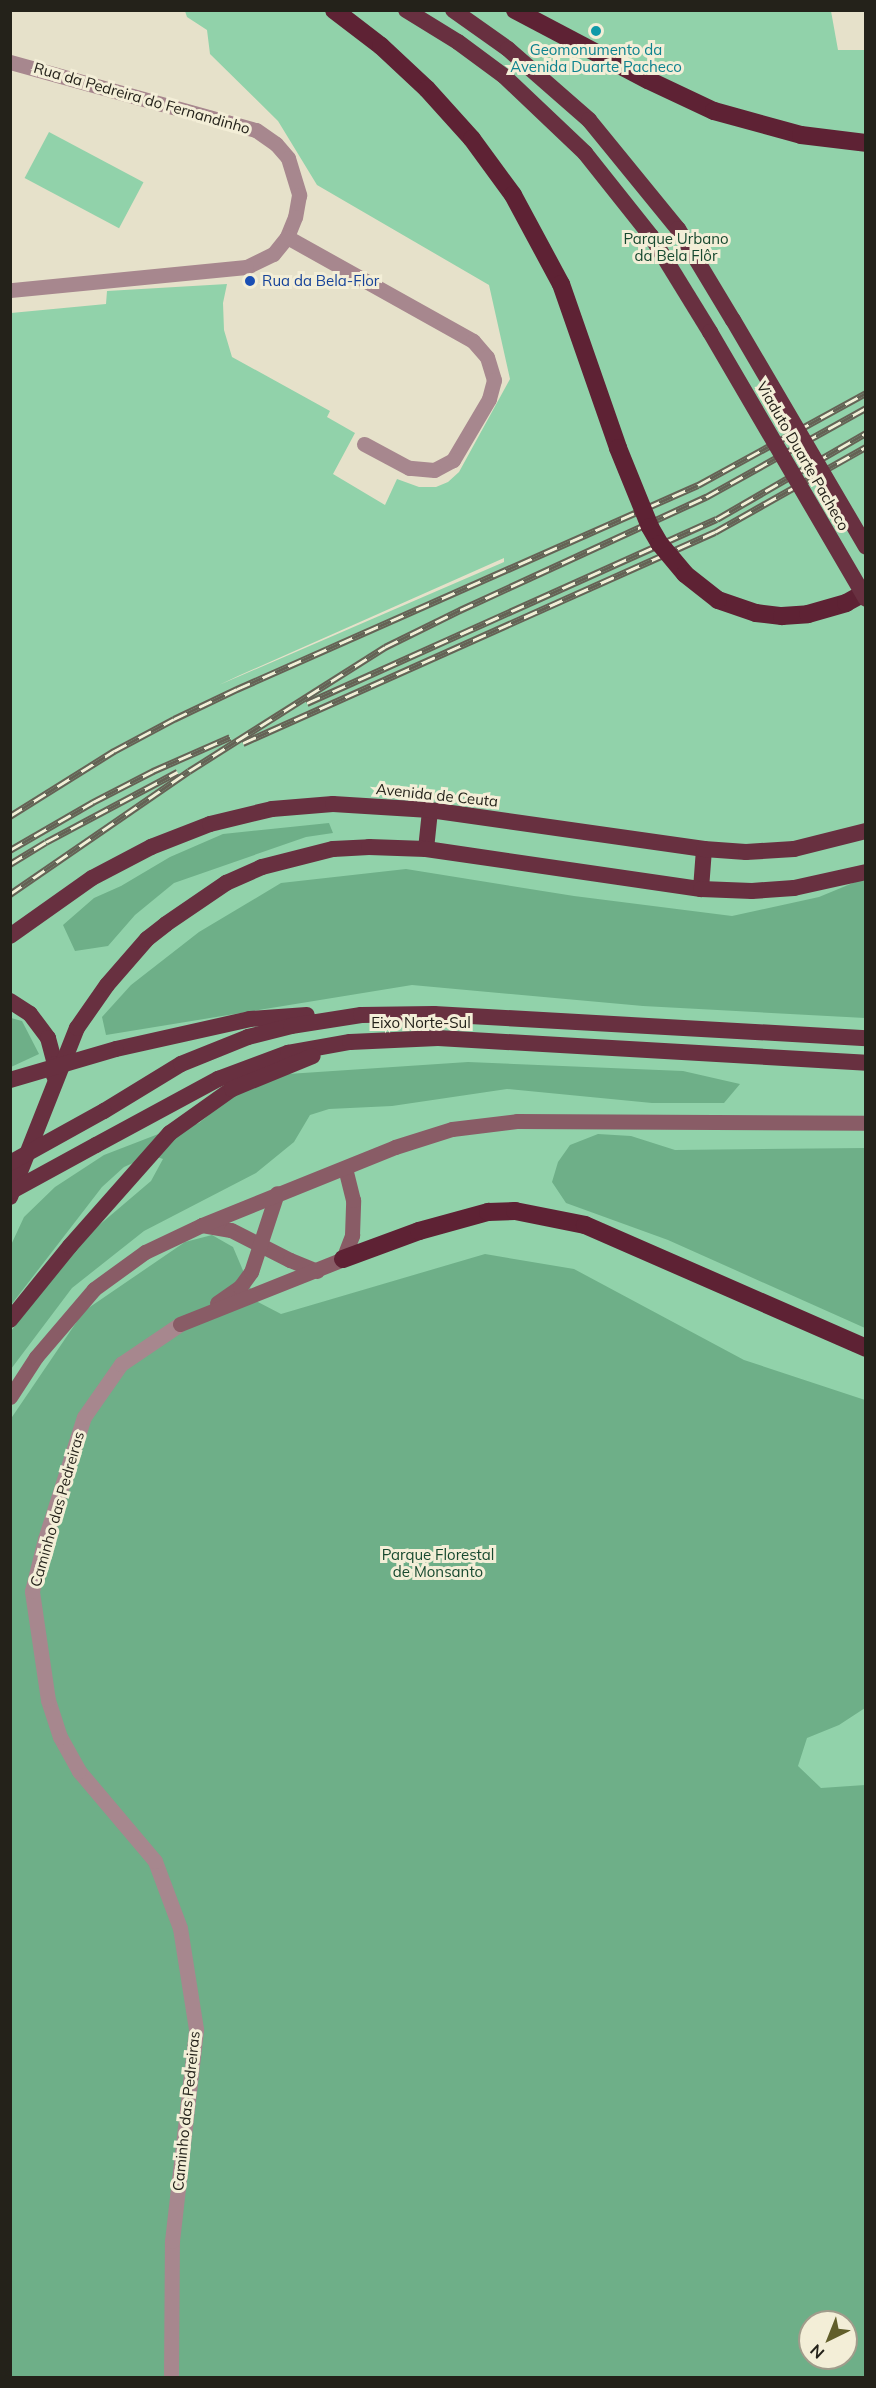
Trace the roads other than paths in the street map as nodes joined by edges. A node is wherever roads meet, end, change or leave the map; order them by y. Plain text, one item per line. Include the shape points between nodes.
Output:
1 (334, 10) edge
2 (406, 10) edge
3 (453, 10) edge
4 (515, 10) edge
5 (10, 62) edge
6 (866, 143) edge
7 (287, 237) junction
8 (10, 290) edge
9 (364, 444) dead end
10 (866, 547) edge
11 (866, 592) edge
12 (866, 599) edge
13 (430, 810) junction
14 (866, 831) edge
15 (426, 849) junction
16 (704, 849) junction
17 (866, 872) edge
18 (701, 889) junction
19 (10, 935) edge
20 (10, 1001) edge
21 (338, 1017) junction
22 (866, 1038) edge
23 (350, 1042) junction
24 (866, 1063) edge
25 (10, 1080) edge
26 (53, 1086) junction
27 (866, 1123) edge
28 (10, 1163) edge
29 (345, 1168) junction
30 (10, 1192) edge
31 (277, 1193) junction
32 (10, 1197) edge
33 (202, 1225) junction
34 (262, 1246) junction
35 (343, 1259) junction
36 (317, 1271) junction
37 (10, 1320) edge
38 (180, 1324) junction
39 (866, 1348) edge
40 (10, 1397) edge
41 (171, 2378) edge

1 - 11 highway, bridge via 427,89 472,139 513,195 561,284 650,527 685,574 717,600 756,613 782,616 808,614 846,603
2 - 12 highway, Viaduto Duarte Pacheco, bridge via 504,76 585,153 651,236
3 - 10 highway, Viaduto Duarte Pacheco, bridge via 536,72 603,136 678,229
4 - 6 highway via 714,111 801,135
5 - 7 street, Rua da Pedreira do Fernandinho via 256,130 276,144 295,175 299,195
7 - 8 street via 273,254 240,268
7 - 9 street via 473,341 487,357 494,380 489,399 453,460 434,470 409,468
13 - 15 highway
13 - 16 highway, Avenida de Ceuta
13 - 19 highway, Avenida de Ceuta via 333,804 272,809 210,824 150,847 92,878
14 - 16 highway, Avenida de Ceuta via 794,849
15 - 18 highway
15 - 26 highway via 333,849 262,867 191,905 147,939 90,1009 77,1028
16 - 18 highway
17 - 18 highway via 794,888
20 - 26 highway via 30,1014 48,1038 55,1064
21 - 22 highway, Eixo Norte-Sul via 434,1014
21 - 25 highway, bridge via 250,1020 116,1049
21 - 28 highway, Eixo Norte-Sul, bridge via 291,1026 181,1064
23 - 24 highway, Eixo Norte-Sul via 438,1038
23 - 30 highway, Eixo Norte-Sul, bridge via 288,1053 227,1075
23 - 37 highway via 232,1089 170,1133
26 - 32 highway
27 - 29 main road via 517,1121 452,1129
29 - 31 main road
29 - 35 main road via 353,1200 352,1235
31 - 33 main road
31 - 34 main road
33 - 34 main road via 231,1230
33 - 40 main road via 145,1252 94,1289 36,1357
34 - 36 main road
34 - 38 main road via 240,1287
35 - 36 main road
35 - 39 highway via 419,1231 488,1212 515,1211 585,1225
36 - 38 main road
38 - 41 street, Caminho das Pedreiras via 122,1364 84,1417 32,1591 48,1700 60,1737 79,1771 155,1861 180,1928 196,2029 172,2241

